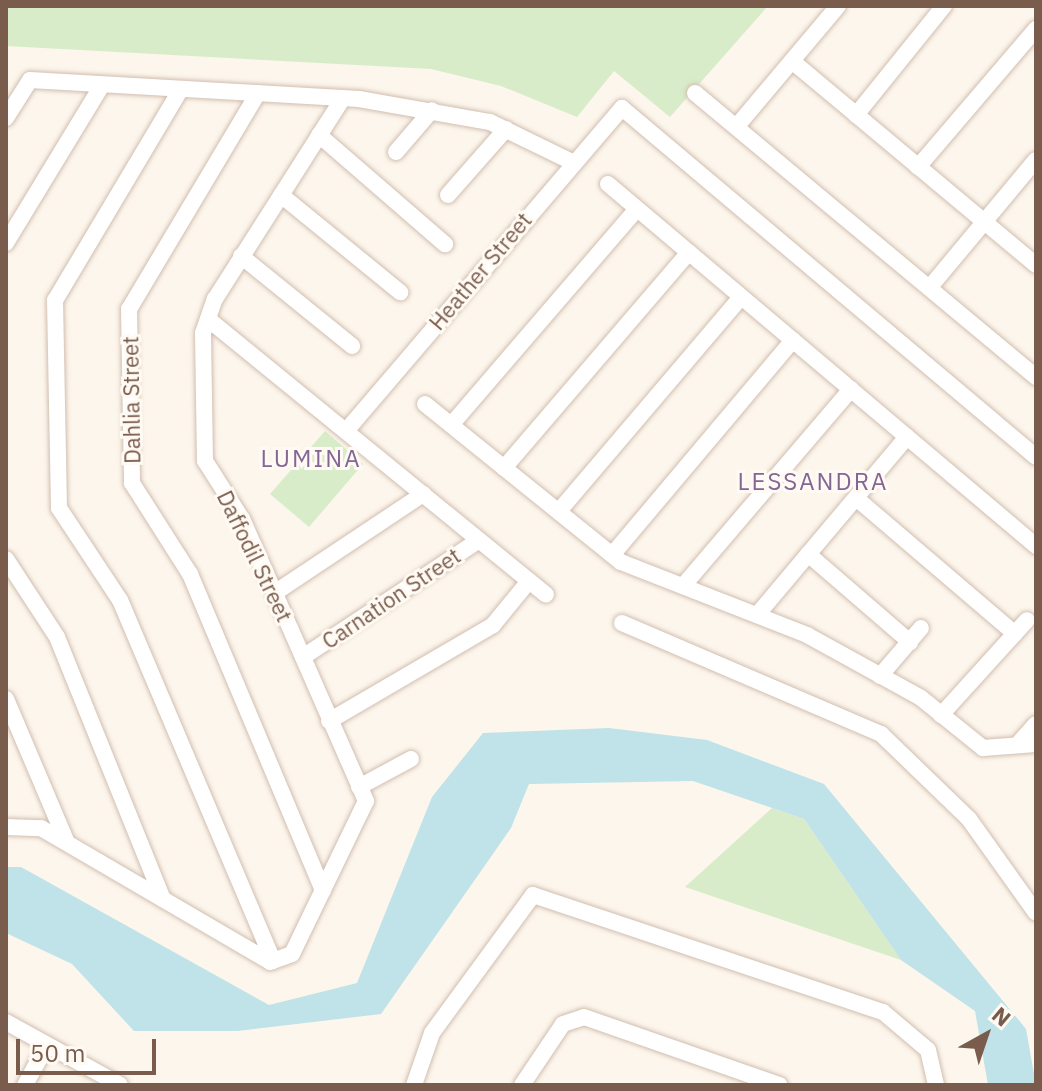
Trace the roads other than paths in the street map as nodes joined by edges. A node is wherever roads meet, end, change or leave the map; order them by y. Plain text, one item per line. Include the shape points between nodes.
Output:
1 (838, 6) edge
2 (944, 6) edge
3 (1036, 29) edge
4 (792, 61) junction
5 (102, 85) junction
6 (181, 89) junction
7 (258, 93) junction
8 (695, 93) dead end
9 (343, 98) junction
10 (432, 110) junction
11 (856, 115) junction
12 (6, 118) edge
13 (737, 126) junction
14 (506, 129) junction
15 (319, 135) junction
16 (396, 152) dead end
17 (1036, 160) edge
18 (572, 162) junction
19 (918, 167) junction
20 (608, 184) dead end
21 (281, 195) junction
22 (448, 195) dead end
23 (637, 209) junction
24 (984, 222) junction
25 (6, 243) edge
26 (445, 244) dead end
27 (689, 252) junction
28 (241, 256) junction
29 (1036, 265) edge
30 (930, 287) junction
31 (400, 292) dead end
32 (741, 297) junction
33 (208, 319) junction
34 (793, 340) junction
35 (352, 346) dead end
36 (1036, 377) edge
37 (851, 389) junction
38 (425, 404) dead end
39 (451, 425) junction
40 (346, 431) junction
41 (907, 437) junction
42 (1036, 457) edge
43 (504, 468) junction
44 (423, 494) junction
45 (856, 498) junction
46 (559, 511) junction
47 (479, 540) junction
48 (1036, 546) edge
49 (808, 554) junction
50 (612, 555) junction
51 (6, 559) edge
52 (529, 581) junction
53 (683, 586) junction
54 (276, 592) junction
55 (546, 595) dead end
56 (757, 615) junction
57 (1027, 620) dead end
58 (622, 623) dead end
59 (921, 628) dead end
60 (1015, 634) junction
61 (910, 642) junction
62 (303, 657) junction
63 (880, 676) junction
64 (6, 699) edge
65 (941, 715) junction
66 (329, 721) junction
67 (1036, 724) edge
68 (1036, 744) edge
69 (1017, 745) junction
70 (411, 759) dead end
71 (362, 794) junction
72 (6, 827) edge
73 (67, 843) junction
74 (323, 890) junction
75 (163, 899) junction
76 (1036, 913) edge
77 (273, 961) junction
78 (6, 1022) edge
79 (47, 1045) junction
80 (25, 1085) edge
81 (120, 1085) edge
82 (414, 1085) edge
83 (522, 1085) edge
84 (779, 1085) edge
85 (936, 1085) edge

1 - 4 street
2 - 11 street
3 - 19 street
4 - 11 street
4 - 13 street
5 - 6 street
5 - 12 street via 30,80
5 - 25 street
6 - 7 street
6 - 77 street via 55,300 59,508 120,600
7 - 9 street
7 - 74 street, Dahlia Street via 129,309 132,483 190,574
8 - 13 street
9 - 10 street
9 - 15 street, Daffodil Street
10 - 14 street
10 - 16 street
11 - 19 street
13 - 30 street
14 - 18 street
14 - 22 street
15 - 21 street, Daffodil Street
15 - 26 street
17 - 24 street
18 - 40 street, Heather Street
18 - 42 street, Heather Street via 614,112 629,112
19 - 24 street
20 - 23 street
21 - 28 street, Daffodil Street
21 - 31 street
23 - 27 street
23 - 39 street
24 - 29 street
24 - 30 street
27 - 32 street
27 - 43 street
28 - 33 street, Daffodil Street
28 - 35 street
30 - 36 street
32 - 34 street
32 - 46 street
33 - 40 street
33 - 54 street, Daffodil Street via 205,461
34 - 37 street
34 - 50 street
37 - 41 street
37 - 53 street
38 - 39 street
39 - 43 street
40 - 44 street
41 - 45 street
41 - 48 street
43 - 46 street
44 - 47 street
44 - 54 street
45 - 49 street
45 - 60 street
46 - 50 street
47 - 52 street
47 - 62 street, Carnation Street
49 - 56 street
49 - 61 street
50 - 53 street
51 - 75 street via 57,637
52 - 55 street
52 - 66 street via 493,625
53 - 56 street
54 - 62 street, Daffodil Street
56 - 63 street
57 - 60 street
58 - 76 street via 881,734 969,819
59 - 61 street
60 - 65 street
61 - 63 street
62 - 66 street, Daffodil Street
63 - 65 street
64 - 73 street
65 - 69 street via 983,748
66 - 71 street, Daffodil Street
67 - 69 street
68 - 69 street
70 - 71 street
71 - 74 street
72 - 73 street via 41,828
73 - 75 street
74 - 77 street via 292,954
75 - 77 street
78 - 79 street
79 - 80 street
79 - 81 street
82 - 85 street via 432,1033 533,895 883,1012 928,1050
83 - 84 street via 563,1024 584,1017

